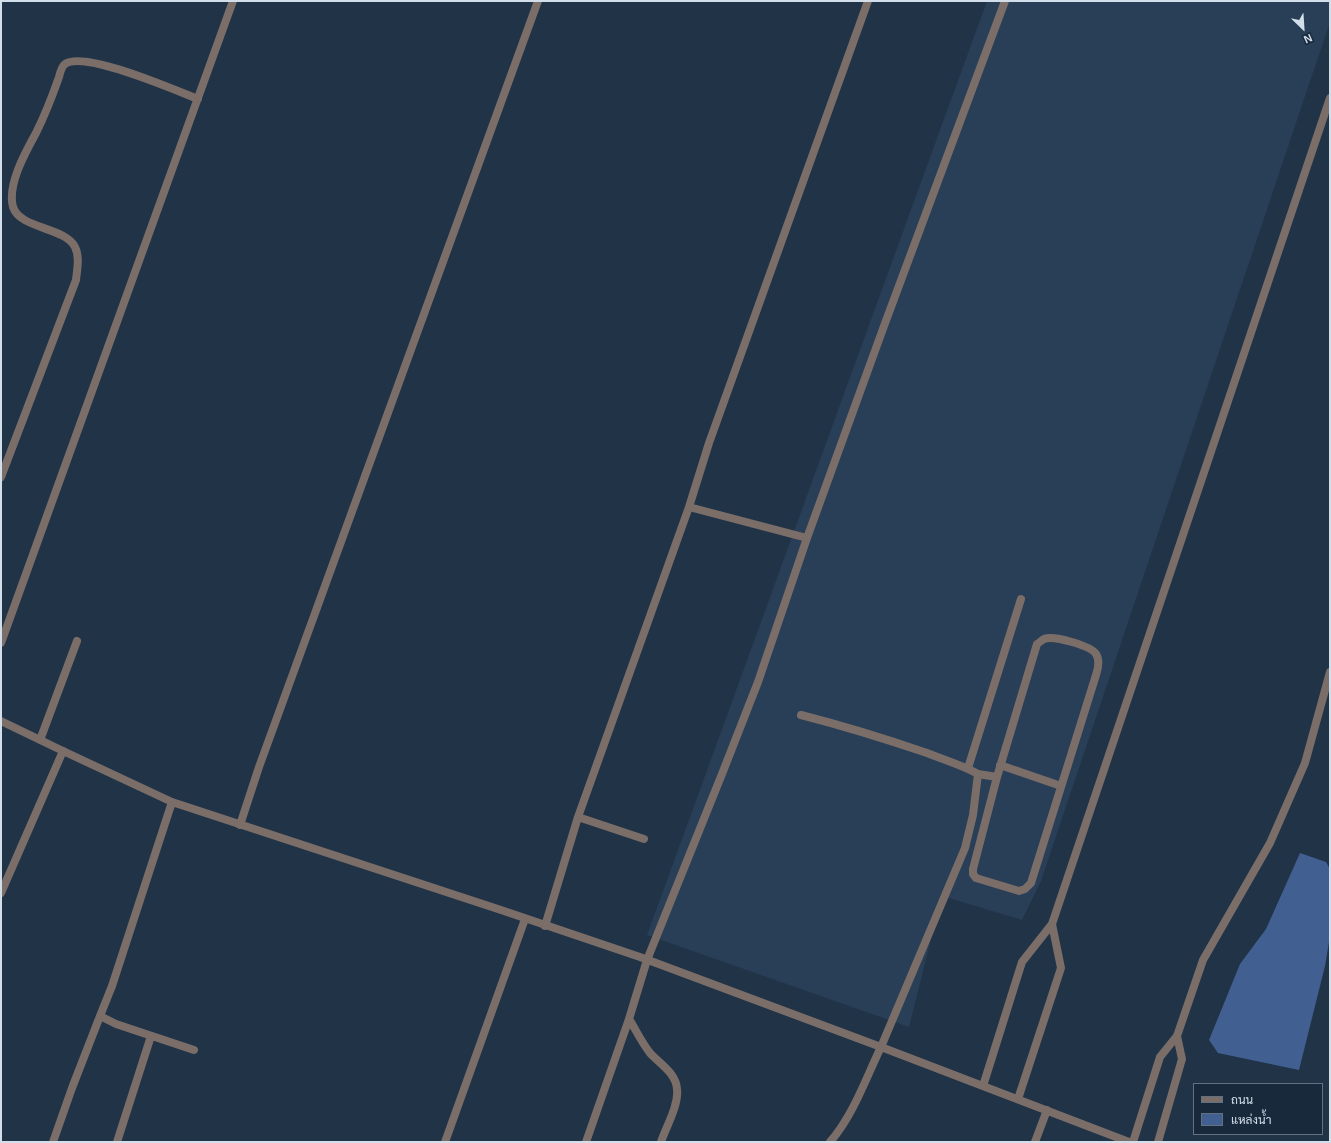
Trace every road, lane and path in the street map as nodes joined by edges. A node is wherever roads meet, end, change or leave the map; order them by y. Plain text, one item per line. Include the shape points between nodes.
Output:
1 (233, 1) edge
2 (538, 1) edge
3 (868, 1) edge
4 (1005, 1) edge
5 (1330, 98) edge
6 (198, 99) junction
7 (1, 477) edge
8 (689, 507) junction
9 (807, 538) junction
10 (1021, 599) dead end
11 (78, 641) dead end
12 (1, 643) edge
13 (1330, 672) edge
14 (802, 715) dead end
15 (1, 720) edge
16 (40, 740) junction
17 (63, 752) junction
18 (1000, 765) junction
19 (968, 768) junction
20 (978, 774) junction
21 (997, 777) junction
22 (1062, 786) junction
23 (172, 802) junction
24 (578, 817) junction
25 (240, 825) junction
26 (644, 839) dead end
27 (1, 893) edge
28 (526, 919) junction
29 (1052, 924) junction
30 (545, 926) junction
31 (647, 960) junction
32 (100, 1016) junction
33 (629, 1019) junction
34 (151, 1036) junction
35 (1177, 1036) junction
36 (881, 1047) junction
37 (194, 1050) dead end
38 (983, 1086) junction
39 (1018, 1099) junction
40 (1047, 1110) junction
41 (53, 1142) edge
42 (117, 1142) edge
43 (445, 1142) edge
44 (586, 1142) edge
45 (661, 1142) edge
46 (830, 1142) edge
47 (1035, 1142) edge
48 (1129, 1142) edge
49 (1133, 1142) edge
50 (1158, 1142) edge

1 - 6 street
2 - 25 street
3 - 8 street via 709,443
4 - 9 street
5 - 29 street
6 - 7 street via 116,68 88,61 75,60 65,64 61,70 50,103 14,181 11,196 18,215 30,223 66,237 75,247 78,259 76,280
6 - 12 street
8 - 9 street
8 - 24 street
9 - 31 street via 758,682
10 - 19 street
11 - 16 street
13 - 35 street via 1305,763 1270,842 1203,960
14 - 19 street via 844,726
15 - 16 street
16 - 17 street
17 - 23 street
17 - 27 street
18 - 21 street
18 - 22 street
18 - 22 street via 1037,644 1045,639 1057,638 1090,649 1097,655 1099,662
19 - 20 street
20 - 21 street
20 - 36 street via 973,816 965,848
21 - 22 street via 973,874 976,878 1019,890 1025,889 1031,883
23 - 25 street
23 - 32 street
24 - 26 street
24 - 30 street
25 - 28 street
28 - 30 street
28 - 43 street
29 - 38 street via 1022,962
29 - 39 street via 1061,968
30 - 31 street
31 - 33 street
31 - 36 street
32 - 34 street
32 - 41 street
33 - 44 street
33 - 45 street via 650,1052 668,1070 677,1089 673,1111
34 - 37 street
34 - 42 street
35 - 49 street via 1160,1057
35 - 50 street via 1182,1059
36 - 38 street
36 - 46 street via 855,1103 837,1135
38 - 39 street
39 - 40 street
40 - 47 street
40 - 48 street

